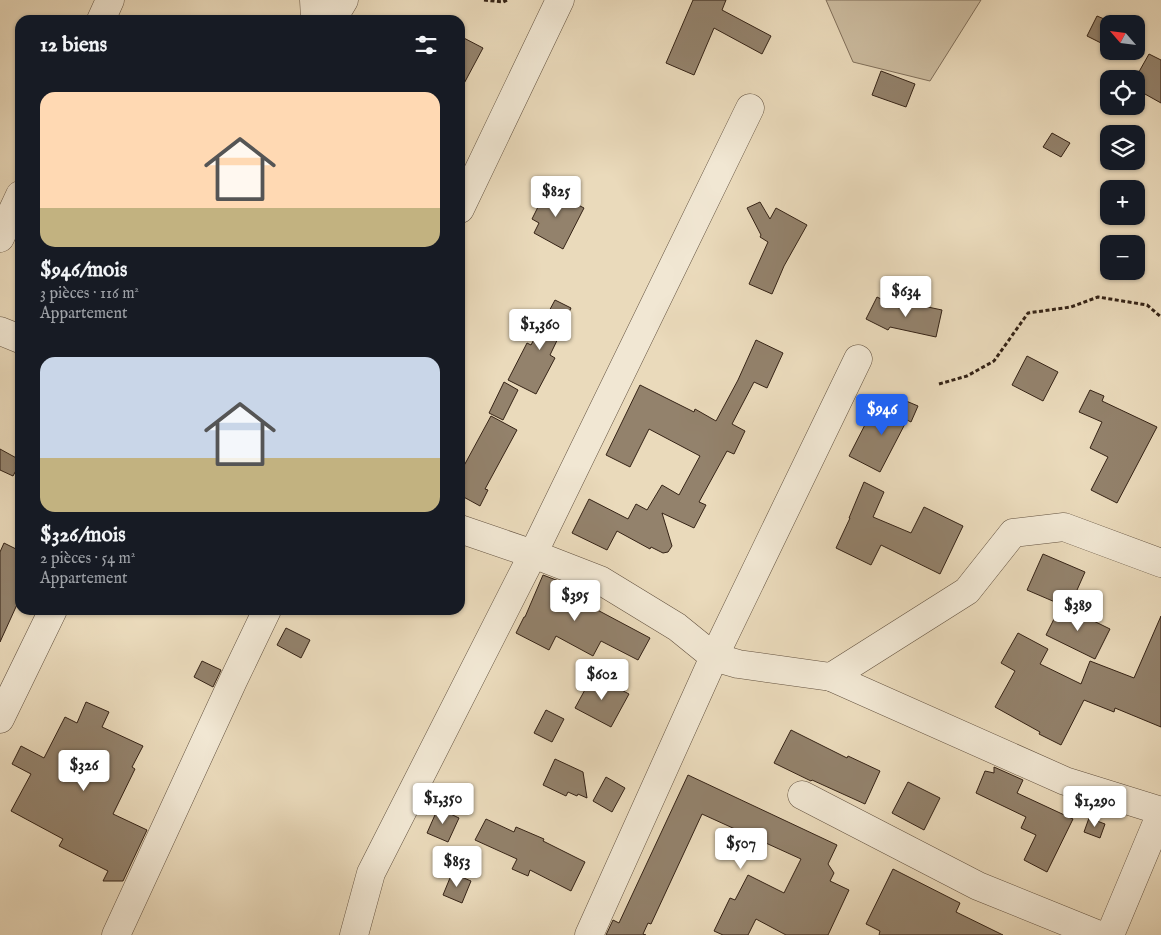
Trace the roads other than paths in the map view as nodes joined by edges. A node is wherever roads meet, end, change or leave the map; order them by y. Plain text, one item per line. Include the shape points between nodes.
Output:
1 (110, 0) edge
2 (314, 0) edge
3 (344, 0) edge
4 (560, 0) edge
5 (103, 15) edge
6 (315, 15) edge
7 (335, 15) edge
8 (750, 108) dead end
9 (465, 199) edge
10 (15, 206) edge
11 (0, 238) edge
12 (0, 331) edge
13 (15, 338) edge
14 (858, 359) dead end
15 (465, 531) edge
16 (533, 554) junction
17 (1161, 563) edge
18 (51, 615) edge
19 (265, 615) edge
20 (714, 657) junction
21 (831, 677) junction
22 (0, 719) edge
23 (802, 795) dead end
24 (1161, 812) edge
25 (116, 935) edge
26 (354, 935) edge
27 (588, 935) edge
28 (1099, 935) edge
29 (1110, 935) edge

1 - 5 street
2 - 6 street
3 - 7 street
4 - 9 street
8 - 16 street
10 - 11 street
12 - 13 street
14 - 20 street
15 - 16 street
16 - 20 street via 600,580 677,627
16 - 26 street via 371,873
17 - 21 street via 1064,527 1013,534 967,591
18 - 22 street
19 - 25 street
20 - 21 street via 738,664
20 - 27 street
21 - 24 street via 1065,781
23 - 28 street via 978,886
24 - 29 street

